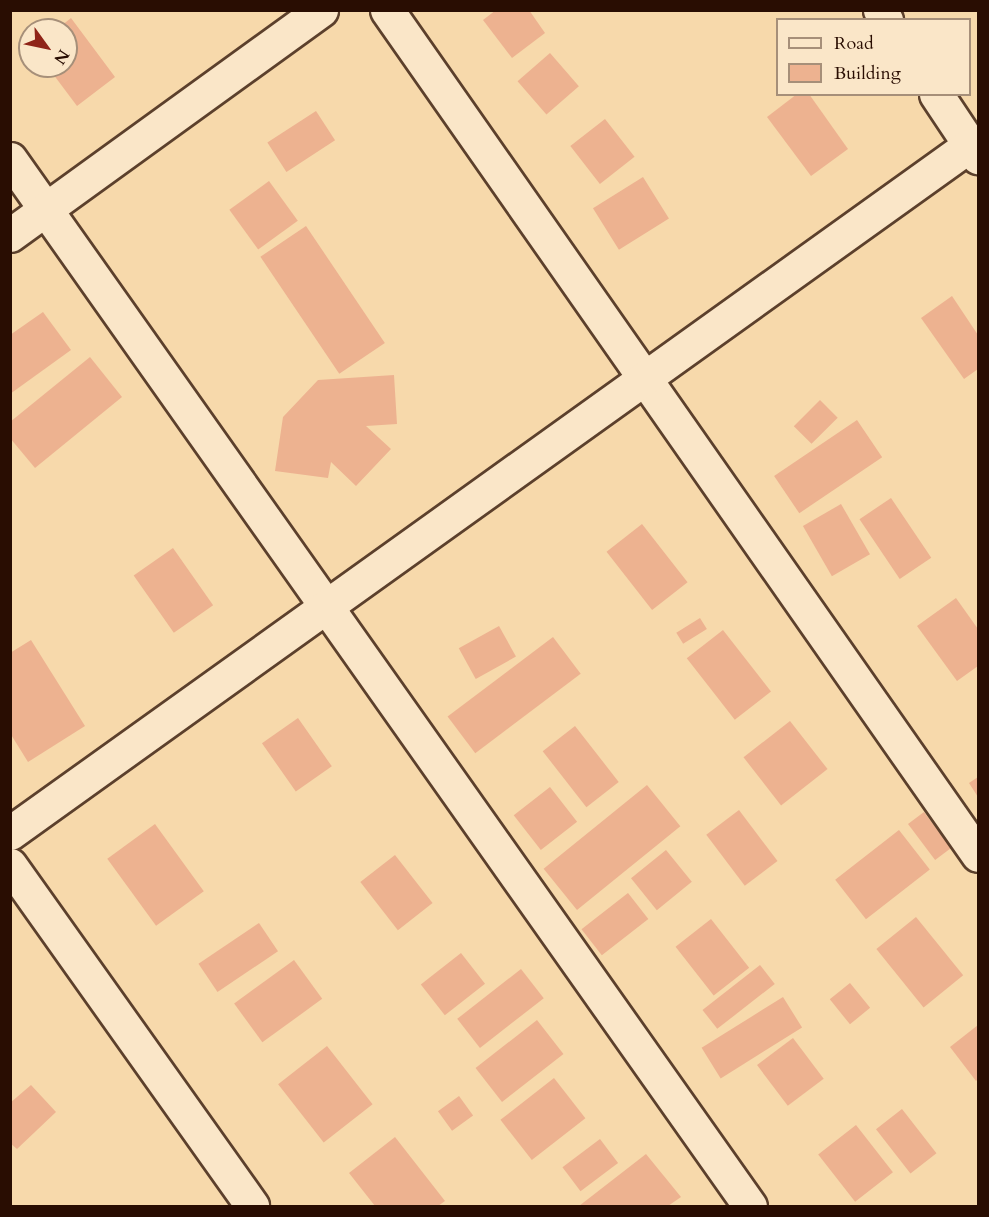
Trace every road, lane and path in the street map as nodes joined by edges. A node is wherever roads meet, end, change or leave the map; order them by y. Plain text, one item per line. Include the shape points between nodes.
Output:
1 (321, 10) edge
2 (387, 10) edge
3 (937, 96) edge
4 (974, 151) edge
5 (10, 159) edge
6 (46, 210) junction
7 (10, 235) edge
8 (645, 379) junction
9 (326, 607) junction
10 (10, 833) edge
11 (978, 855) edge
12 (10, 865) edge
13 (252, 1206) edge
14 (750, 1206) edge

1 - 6 street
2 - 8 street
3 - 4 street
4 - 8 street
5 - 6 street
6 - 7 street
6 - 9 street
8 - 9 street
8 - 11 street
9 - 10 street
9 - 14 street
12 - 13 street

